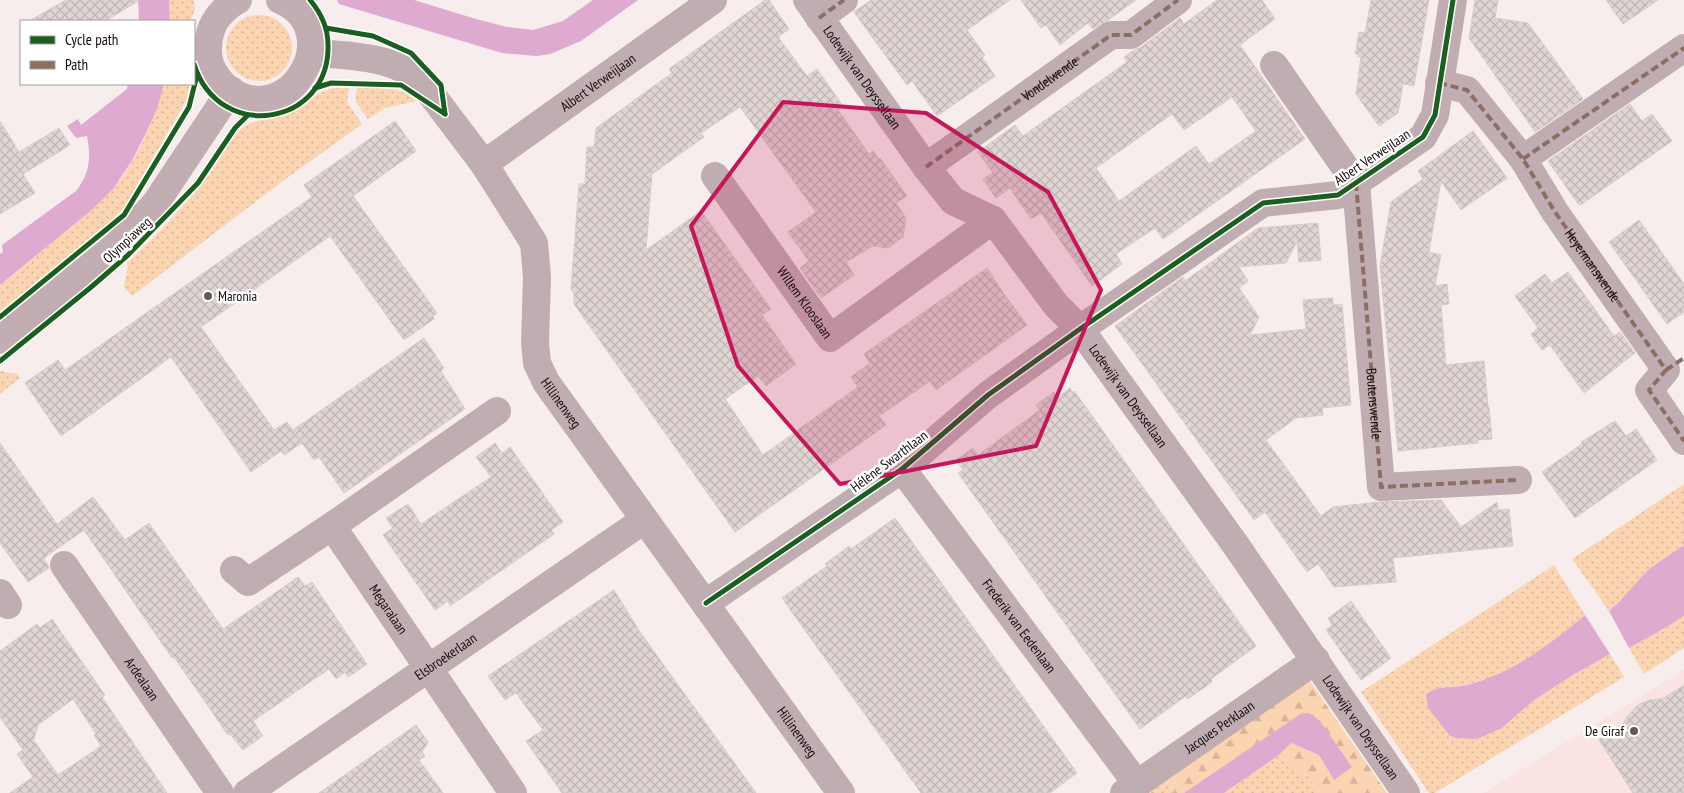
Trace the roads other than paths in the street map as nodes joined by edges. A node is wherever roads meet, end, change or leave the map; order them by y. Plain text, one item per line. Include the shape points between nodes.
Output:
1 (238, 0) edge
2 (280, 0) edge
3 (713, 0) edge
4 (844, 0) edge
5 (1178, 0) edge
6 (1453, 0) edge
7 (813, 9) edge
8 (1684, 48) edge
9 (311, 53) junction
10 (1274, 65) dead end
11 (1439, 83) junction
12 (231, 90) junction
13 (1523, 159) junction
14 (484, 164) junction
15 (926, 167) junction
16 (715, 176) dead end
17 (1356, 183) junction
18 (994, 220) junction
19 (1080, 329) junction
20 (0, 340) edge
21 (1675, 364) edge
22 (497, 411) dead end
23 (1684, 441) edge
24 (902, 469) junction
25 (1518, 480) dead end
26 (644, 520) junction
27 (332, 526) junction
28 (64, 565) dead end
29 (234, 570) dead end
30 (706, 603) junction
31 (1316, 660) junction
32 (428, 669) junction
33 (1131, 788) edge
34 (220, 793) edge
35 (247, 793) edge
36 (513, 793) edge
37 (841, 793) edge
38 (1406, 793) edge

1 - 12 main road via 217,17 208,42 212,70
2 - 9 main road via 296,10 305,23
3 - 14 street, Albert Verweijlaan
4 - 7 street
5 - 15 street, Vondelwende via 1131,35 1111,36
6 - 11 street, Albert Verweijlaan
7 - 15 street, Lodewijk van Deyssellaan
8 - 13 street
9 - 12 main road via 306,70 296,84 281,94 255,99
9 - 14 street, Hillinenweg via 357,57 391,64 407,72 422,82
10 - 17 street, Albert Verweijlaan
11 - 13 street, Heyermanswende via 1467,90
11 - 17 street, Albert Verweijlaan via 1435,115 1423,137
12 - 20 main road, Olympiaweg via 155,204 118,244
13 - 21 street, Heyermanswende via 1555,212
14 - 26 street, Hillinenweg via 534,243 538,364
15 - 18 street, Lodewijk van Deyssellaan via 953,202
16 - 18 street, Willem Klooslaan via 830,338
17 - 19 street, Albert Verweijlaan via 1338,195 1263,204
17 - 25 street, Boutenswende via 1381,486
18 - 19 street, Lodewijk van Deyssellaan via 1056,305
19 - 24 street, Hélène Swarthlaan via 988,395
19 - 31 street, Lodewijk van Deyssellaan
21 - 23 street, Heyermanswende via 1649,390
22 - 27 street
24 - 30 street, Hélène Swarthlaan
24 - 33 street, Frederik van Eedenlaan
26 - 30 street, Hillinenweg
26 - 32 street, Elsbroekerlaan
27 - 29 street via 248,582
27 - 32 street, Megaralaan
28 - 34 street, Ardealaan
30 - 37 street, Hillinenweg
31 - 33 street, Jacques Perklaan
31 - 38 street, Lodewijk van Deyssellaan
32 - 35 street, Elsbroekerlaan
32 - 36 street, Megaralaan

